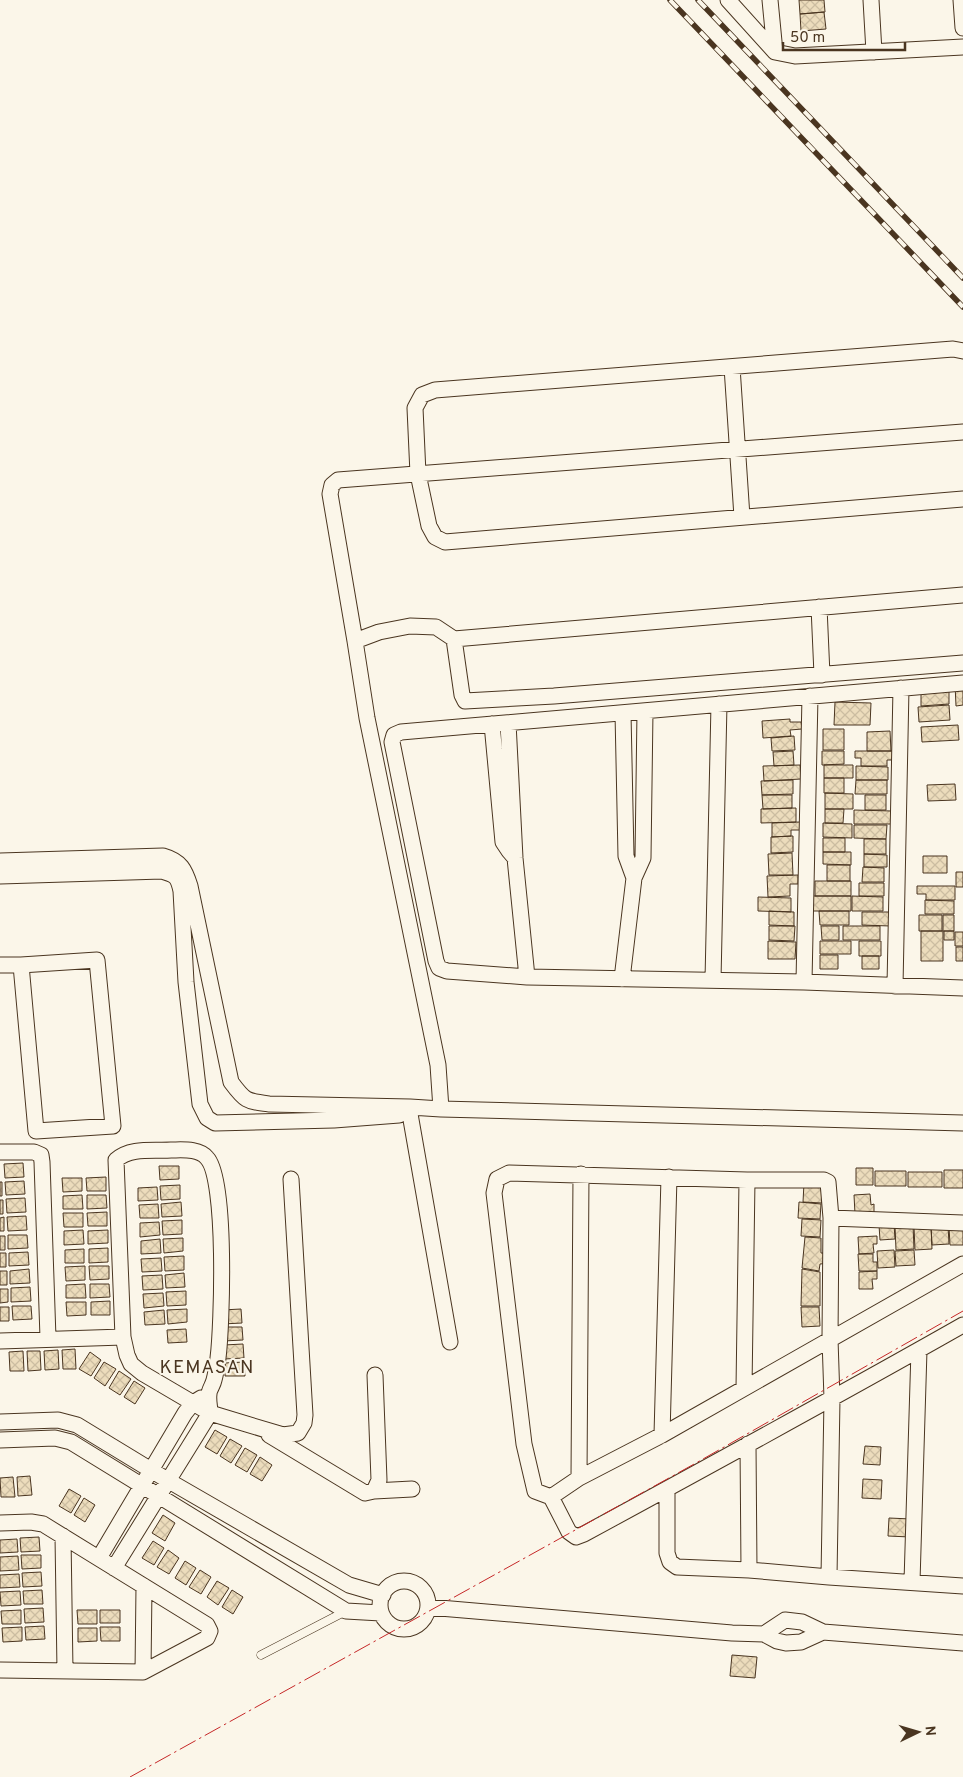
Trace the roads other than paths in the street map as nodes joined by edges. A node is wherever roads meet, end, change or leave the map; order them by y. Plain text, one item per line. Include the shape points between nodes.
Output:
1 (728, 0) edge
2 (770, 0) edge
3 (871, 0) edge
4 (961, 0) edge
5 (963, 28) edge
6 (963, 47) edge
7 (775, 52) junction
8 (874, 52) junction
9 (963, 351) edge
10 (732, 366) junction
11 (963, 432) edge
12 (737, 450) junction
13 (418, 474) junction
14 (963, 499) edge
15 (742, 517) junction
16 (963, 595) edge
17 (819, 607) junction
18 (454, 638) junction
19 (355, 641) junction
20 (963, 663) edge
21 (822, 675) junction
22 (963, 683) edge
23 (902, 688) junction
24 (810, 696) junction
25 (719, 704) junction
26 (645, 711) junction
27 (623, 713) junction
28 (508, 723) junction
29 (492, 724) junction
30 (516, 858) junction
31 (0, 861) edge
32 (0, 876) edge
33 (634, 878) junction
34 (0, 965) edge
35 (21, 965) junction
36 (528, 977) junction
37 (622, 979) junction
38 (713, 980) junction
39 (804, 982) junction
40 (895, 986) junction
41 (963, 988) edge
42 (441, 1109) junction
43 (416, 1111) junction
44 (963, 1123) edge
45 (0, 1152) edge
46 (581, 1174) junction
47 (669, 1177) junction
48 (291, 1179) dead end
49 (747, 1180) junction
50 (831, 1218) junction
51 (963, 1223) edge
52 (963, 1264) edge
53 (963, 1325) edge
54 (123, 1337) junction
55 (48, 1338) junction
56 (830, 1339) junction
57 (0, 1341) edge
58 (450, 1342) dead end
59 (919, 1350) junction
60 (375, 1376) dead end
61 (744, 1388) junction
62 (209, 1394) junction
63 (832, 1399) junction
64 (193, 1402) junction
65 (210, 1414) junction
66 (0, 1422) edge
67 (255, 1426) junction
68 (662, 1435) junction
69 (0, 1440) edge
70 (748, 1444) junction
71 (150, 1470) junction
72 (580, 1478) junction
73 (169, 1481) junction
74 (141, 1486) junction
75 (412, 1489) dead end
76 (666, 1489) junction
77 (374, 1491) junction
78 (159, 1497) junction
79 (550, 1497) junction
80 (0, 1523) edge
81 (63, 1536) junction
82 (99, 1558) junction
83 (114, 1568) junction
84 (749, 1570) junction
85 (829, 1578) junction
86 (912, 1582) junction
87 (144, 1586) junction
88 (963, 1586) edge
89 (383, 1595) junction
90 (428, 1608) junction
91 (346, 1611) junction
92 (381, 1613) junction
93 (823, 1632) junction
94 (764, 1634) junction
95 (963, 1642) edge
96 (262, 1655) dead end
97 (0, 1670) edge
98 (65, 1671) junction
99 (143, 1672) junction

1 - 7 street
2 - 7 street
3 - 8 street
4 - 5 street
6 - 8 street
7 - 8 street via 795,56
9 - 10 street via 953,349
10 - 12 street
10 - 13 street via 436,390 422,395 415,408
11 - 12 street
12 - 13 street
12 - 15 street
13 - 15 street via 429,526 435,537 445,542
13 - 19 street via 338,480 332,485 330,494
14 - 15 street
16 - 17 street
17 - 18 street
17 - 21 street
18 - 19 street via 436,627 410,626
18 - 21 street via 465,701
19 - 42 street via 367,718 438,1065
20 - 21 street
22 - 23 street
23 - 24 street
23 - 40 street
24 - 25 street
24 - 39 street
25 - 26 street
25 - 38 street
26 - 27 street
26 - 33 street via 643,858
27 - 28 street
27 - 33 street via 626,856
28 - 29 street
28 - 30 street
29 - 30 street via 504,842
29 - 36 street via 401,732 394,735 392,742 439,968
30 - 36 street
31 - 43 street via 164,856 172,859 180,864 190,886 231,1082 242,1098 269,1104 410,1107
32 - 43 street via 162,871 174,874 181,891 186,982 200,1104 208,1118 216,1123 314,1121
33 - 37 street
34 - 35 street
35 - 35 street via 97,960 113,1126 36,1131
36 - 37 street
37 - 38 street
38 - 39 street
39 - 40 street
40 - 41 street
42 - 43 street
42 - 44 street
43 - 58 street
45 - 55 street via 34,1152 40,1155 42,1162
46 - 47 street
46 - 72 street
46 - 79 street via 509,1173 497,1179 494,1193 524,1444 535,1491
47 - 49 street
47 - 68 street
48 - 67 street via 304,1423 298,1432 282,1435
49 - 50 street via 824,1180 828,1182
49 - 61 street
50 - 51 street
50 - 56 street
52 - 56 street
53 - 59 street
54 - 55 street
54 - 62 street via 116,1160 131,1152 198,1152 208,1158 215,1178 221,1221 218,1357
54 - 64 street via 131,1364 142,1374
55 - 57 street
56 - 61 street
56 - 63 street
59 - 63 street
59 - 86 street
60 - 77 street via 379,1480
61 - 68 street
62 - 64 street
62 - 65 street
63 - 70 street
63 - 85 street
64 - 65 street
64 - 71 street
65 - 67 street
65 - 73 street
66 - 71 street via 58,1420 77,1425
67 - 77 street via 365,1493
68 - 72 street
69 - 74 street via 55,1438 71,1442
70 - 76 street
70 - 84 street
71 - 73 street
71 - 74 street
72 - 79 street
73 - 78 street
73 - 89 street via 349,1585
74 - 78 street
74 - 82 street
75 - 77 street
76 - 79 street via 576,1537 569,1532
76 - 84 street via 667,1553 670,1562 677,1567
78 - 83 street
78 - 91 street
80 - 81 street via 37,1522
81 - 82 street
81 - 98 street
82 - 83 street
83 - 87 street
84 - 85 street
85 - 86 street
86 - 88 street
87 - 99 street
87 - 99 street via 207,1625 210,1631 208,1638
89 - 90 street via 388,1587 406,1581 422,1590
89 - 92 street
90 - 92 street via 417,1626 407,1629 396,1628
90 - 94 street
91 - 92 street
91 - 96 lane
93 - 94 street via 801,1642 786,1643
93 - 94 street via 802,1622 785,1620
93 - 95 street
97 - 98 street
98 - 99 street

